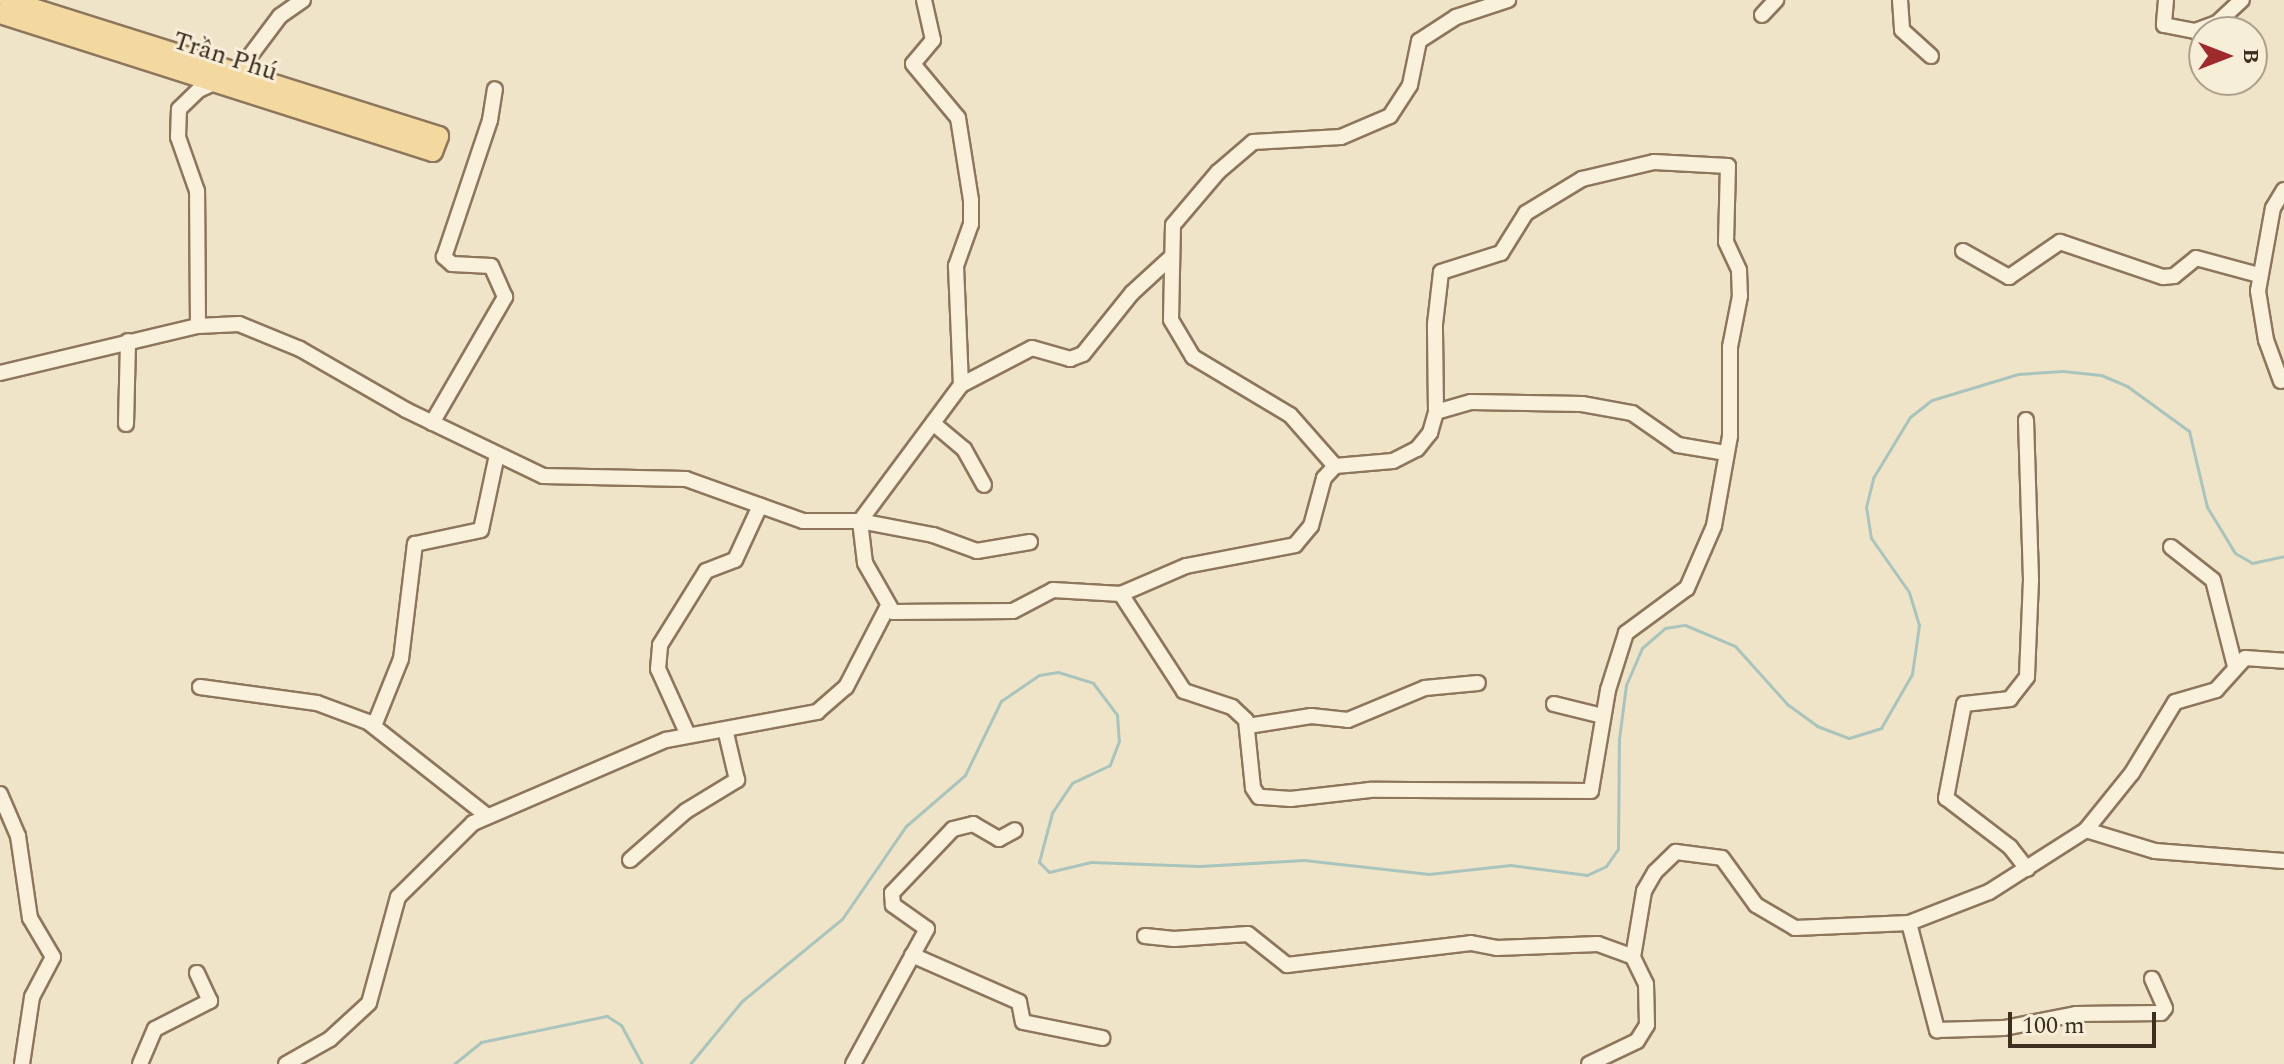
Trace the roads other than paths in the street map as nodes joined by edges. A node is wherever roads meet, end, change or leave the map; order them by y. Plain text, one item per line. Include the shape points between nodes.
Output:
1 (8, 0) edge
2 (303, 0) edge
3 (924, 0) edge
4 (1508, 0) edge
5 (1776, 0) edge
6 (1900, 0) edge
7 (2166, 0) edge
8 (2242, 0) edge
9 (0, 14) edge
10 (1762, 15) dead end
11 (1931, 56) dead end
12 (230, 78) junction
13 (495, 89) dead end
14 (436, 144) dead end
15 (2284, 190) edge
16 (1963, 251) dead end
17 (1170, 258) junction
18 (2259, 275) junction
19 (198, 326) junction
20 (128, 341) junction
21 (0, 373) edge
22 (2281, 381) dead end
23 (961, 385) junction
24 (1436, 412) junction
25 (2026, 420) dead end
26 (432, 423) junction
27 (126, 424) dead end
28 (934, 424) junction
29 (1726, 453) junction
30 (497, 455) junction
31 (1335, 466) junction
32 (984, 485) dead end
33 (760, 506) junction
34 (860, 521) junction
35 (1030, 542) dead end
36 (2171, 547) dead end
37 (1121, 594) junction
38 (887, 608) junction
39 (2284, 661) edge
40 (2235, 666) junction
41 (1478, 683) dead end
42 (200, 687) dead end
43 (1554, 704) dead end
44 (1603, 716) junction
45 (374, 726) junction
46 (1248, 726) junction
47 (725, 729) junction
48 (688, 735) junction
49 (0, 794) edge
50 (485, 814) junction
51 (5, 821) edge
52 (1015, 830) dead end
53 (2086, 830) junction
54 (630, 860) dead end
55 (2284, 861) edge
56 (2027, 869) junction
57 (1909, 923) junction
58 (1145, 936) dead end
59 (912, 955) junction
60 (1633, 957) junction
61 (197, 973) dead end
62 (2152, 979) dead end
63 (1102, 1038) dead end
64 (22, 1064) edge
65 (140, 1064) edge
66 (286, 1064) edge
67 (853, 1064) edge
68 (1591, 1064) edge

1 - 12 main road, Trần Phú
2 - 12 street via 280,16
3 - 23 street via 933,40 913,64 958,118 971,200 971,224 956,266
4 - 17 street via 1456,17 1419,41 1399,106 1365,131 1318,141 1253,142 1176,220
5 - 10 street
6 - 11 street via 1902,30
7 - 8 street via 2164,25 2195,31 2217,23
9 - 12 main road, Trần Phú
12 - 14 main road, Trần Phú
12 - 19 street via 199,90 178,115 178,137 197,191
13 - 26 street via 481,149 444,257 452,264 491,266 505,297
15 - 18 street via 2273,208
16 - 18 street via 2009,277 2060,242 2163,277 2174,276 2196,258
17 - 23 street via 1132,293 1083,354 1070,359 1032,348
17 - 31 street via 1171,320 1187,338 1193,357 1290,415
18 - 22 street via 2263,328
19 - 20 street
19 - 26 street via 250,326
20 - 21 street
20 - 27 street
23 - 28 street
24 - 29 street via 1490,401 1582,404 1632,413 1678,445
24 - 29 street via 1435,324 1441,272 1501,253 1526,213 1582,179 1654,162 1725,163 1726,242 1740,278 1730,347 1732,420
24 - 31 street via 1425,441 1404,457
25 - 56 street via 2031,580 2027,677 2010,699 1964,704 1946,798 2004,841
26 - 30 street
28 - 32 street via 964,449
28 - 34 street
29 - 44 street via 1714,526 1693,579 1672,603 1630,627 1611,674
30 - 33 street via 554,477 686,479
30 - 45 street via 481,530 415,544 401,659
31 - 37 street via 1324,478 1311,526 1295,545 1186,566
33 - 34 street via 803,521
33 - 48 street via 735,560 706,571 660,645 658,669
34 - 35 street via 933,535 977,551
34 - 38 street via 865,563
36 - 40 street via 2213,580
37 - 38 street via 1053,590 1013,611 904,615
37 - 46 street via 1184,691 1232,707
38 - 47 street via 855,674 826,706 813,714
39 - 40 street via 2253,657
40 - 53 street via 2216,690 2175,702 2132,773
41 - 46 street via 1425,688 1348,720 1311,716
42 - 45 street via 317,703
43 - 44 street
44 - 46 street via 1591,790 1581,794 1370,790 1264,799 1253,788
45 - 50 street
47 - 48 street
47 - 54 street via 737,780 686,811
48 - 50 street
49 - 51 street
50 - 66 street via 398,897 369,1003 330,1039
51 - 64 street via 18,836 30,918 53,957 32,997
52 - 59 street via 999,839 973,824 953,829 892,893 893,905 927,929
53 - 55 street via 2191,857
53 - 56 street
56 - 57 street via 1984,894
57 - 60 street via 1795,928 1756,905 1722,858 1682,850 1648,881
57 - 62 street via 1937,1030 2004,1028 2076,1014 2161,1013 2165,1008
58 - 60 street via 1248,934 1287,965 1471,943 1497,948 1598,944
59 - 63 street via 1019,1002 1023,1022
59 - 67 street
60 - 68 street via 1646,984 1647,1025 1637,1041
61 - 65 street via 210,1001 155,1029

